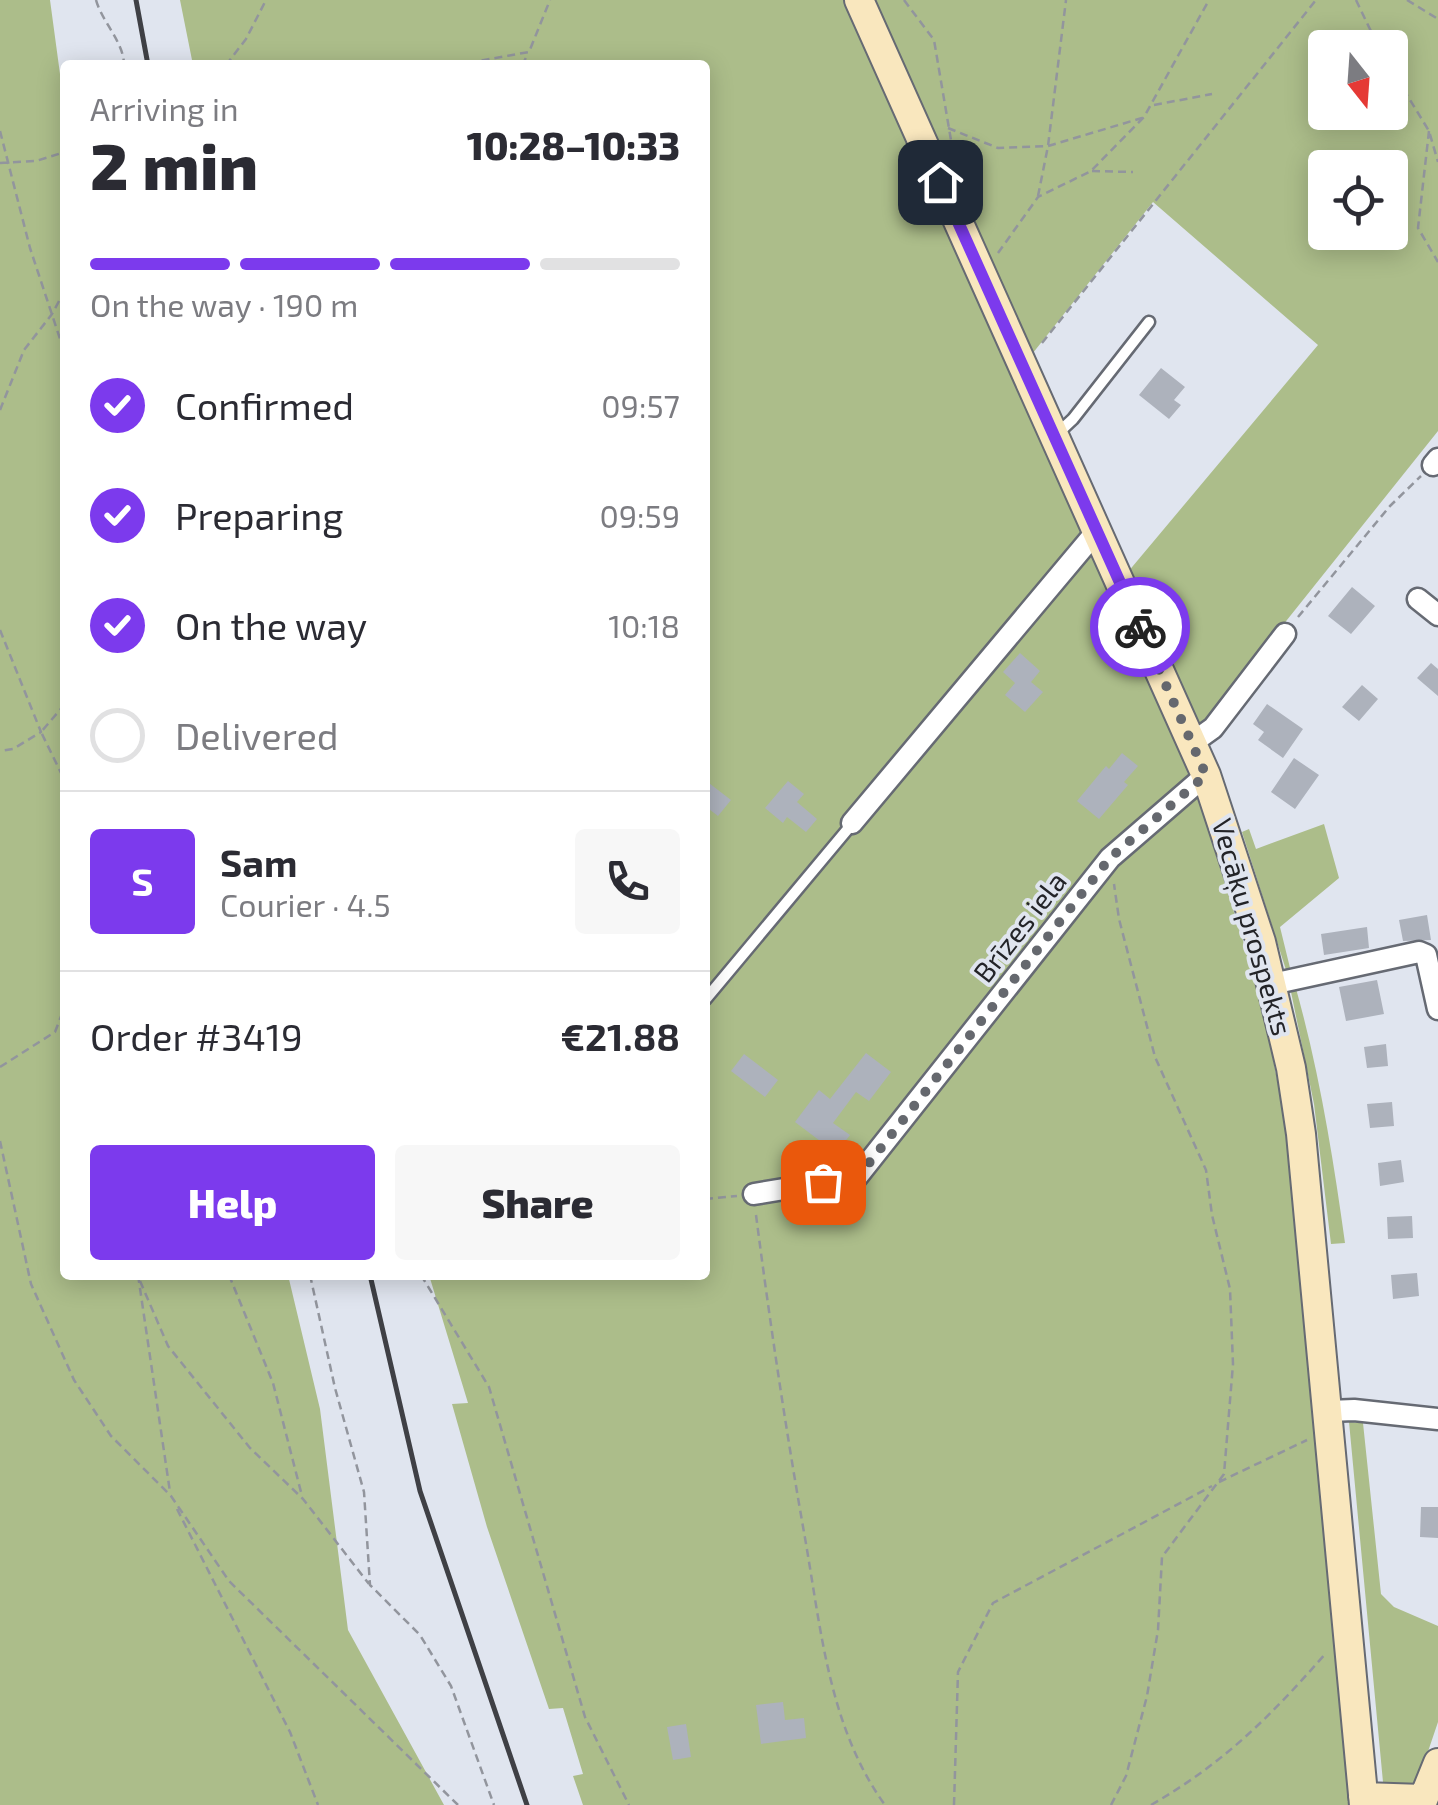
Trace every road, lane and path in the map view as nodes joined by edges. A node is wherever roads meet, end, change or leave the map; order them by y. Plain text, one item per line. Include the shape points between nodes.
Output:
1 (96, 0) edge
2 (266, 0) edge
3 (550, 0) edge
4 (858, 0) edge
5 (904, 0) edge
6 (1066, 0) edge
7 (1209, 0) edge
8 (1316, 0) edge
9 (1356, 0) edge
10 (1407, 0) edge
11 (1438, 19) edge
12 (1370, 30) edge
13 (528, 52) junction
14 (124, 60) edge
15 (230, 60) edge
16 (484, 60) edge
17 (524, 60) edge
18 (1212, 94) dead end
19 (1408, 97) edge
20 (1153, 106) junction
21 (1144, 117) junction
22 (948, 128) junction
23 (1428, 130) junction
24 (0, 131) edge
25 (1048, 146) junction
26 (60, 154) edge
27 (6, 162) junction
28 (1438, 162) edge
29 (0, 164) edge
30 (956, 166) dead end
31 (1091, 171) junction
32 (1133, 172) dead end
33 (1038, 198) junction
34 (1438, 262) edge
35 (992, 263) dead end
36 (60, 299) edge
37 (52, 314) junction
38 (1149, 322) dead end
39 (60, 339) edge
40 (1042, 343) dead end
41 (0, 410) edge
42 (1053, 436) junction
43 (1435, 462) edge
44 (1096, 532) junction
45 (1418, 599) dead end
46 (1438, 615) edge
47 (0, 630) edge
48 (1284, 634) joint
49 (60, 710) edge
50 (41, 732) junction
51 (1192, 743) junction
52 (0, 751) edge
53 (60, 771) edge
54 (1206, 775) junction
55 (852, 823) joint
56 (1110, 858) junction
57 (1272, 984) junction
58 (710, 994) edge
59 (1438, 1009) edge
60 (60, 1019) edge
61 (0, 1067) edge
62 (0, 1141) edge
63 (754, 1194) junction
64 (710, 1198) edge
65 (139, 1280) edge
66 (140, 1280) edge
67 (231, 1280) edge
68 (311, 1280) edge
69 (424, 1280) edge
70 (1438, 1419) edge
71 (1330, 1421) junction
72 (1217, 1484) junction
73 (170, 1496) junction
74 (303, 1499) junction
75 (370, 1585) junction
76 (1346, 1629) junction
77 (1438, 1763) edge
78 (1364, 1801) edge
79 (1422, 1802) edge
80 (318, 1805) edge
81 (458, 1805) edge
82 (494, 1805) edge
83 (629, 1805) edge
84 (884, 1805) edge
85 (954, 1805) edge
86 (1111, 1805) edge
87 (1151, 1805) edge

1 - 14 path
2 - 15 path
3 - 13 path
4 - 42 main road, Vecāķu prospekts
5 - 22 path via 934,40
6 - 25 path
7 - 20 path
8 - 40 path
9 - 12 path
10 - 11 path
13 - 16 path
13 - 17 path
18 - 20 path
19 - 23 path
20 - 21 path
21 - 25 path
21 - 31 path
22 - 25 path via 998,148
22 - 30 path
23 - 28 path
23 - 34 path via 1418,228
24 - 27 path
25 - 33 path
26 - 27 path
27 - 29 path
27 - 37 path
31 - 32 path
31 - 33 path
33 - 35 path
36 - 37 path
37 - 39 path
37 - 41 path via 24,350
38 - 42 lane
42 - 44 main road, Vecāķu prospekts
43 - 48 path
44 - 51 main road, Vecāķu prospekts
44 - 55 street
45 - 46 street
47 - 50 path
48 - 51 street via 1213,728
49 - 50 path
50 - 52 path
50 - 53 path
51 - 54 main road, Vecāķu prospekts
54 - 56 street, Brīzes iela
54 - 57 main road, Vecāķu prospekts
55 - 58 lane
56 - 63 street, Brīzes iela via 858,1177
56 - 72 path via 1155,1058 1206,1170 1230,1289 1233,1364 1224,1474
57 - 59 street via 1419,952 1426,955
57 - 71 main road, Vecāķu prospekts via 1301,1134
60 - 61 path via 55,1032
62 - 73 path via 31,1284 74,1380 111,1436
63 - 64 path
63 - 84 path via 780,1400 831,1685 865,1777
65 - 73 path
66 - 74 path via 168,1346 250,1448
67 - 74 path via 272,1383
68 - 75 path via 364,1492
69 - 83 path via 490,1387 585,1716
70 - 71 street via 1354,1410
71 - 72 path
71 - 76 main road, Vecāķu prospekts
72 - 85 path via 993,1603 958,1672
72 - 86 path via 1162,1557 1147,1696 1126,1776
73 - 80 path via 290,1732
73 - 81 path via 229,1581
74 - 75 path
75 - 82 path via 420,1636 452,1686
76 - 78 main road, Vecāķu prospekts
76 - 87 path via 1277,1710 1199,1777
77 - 79 main road
78 - 79 main road

